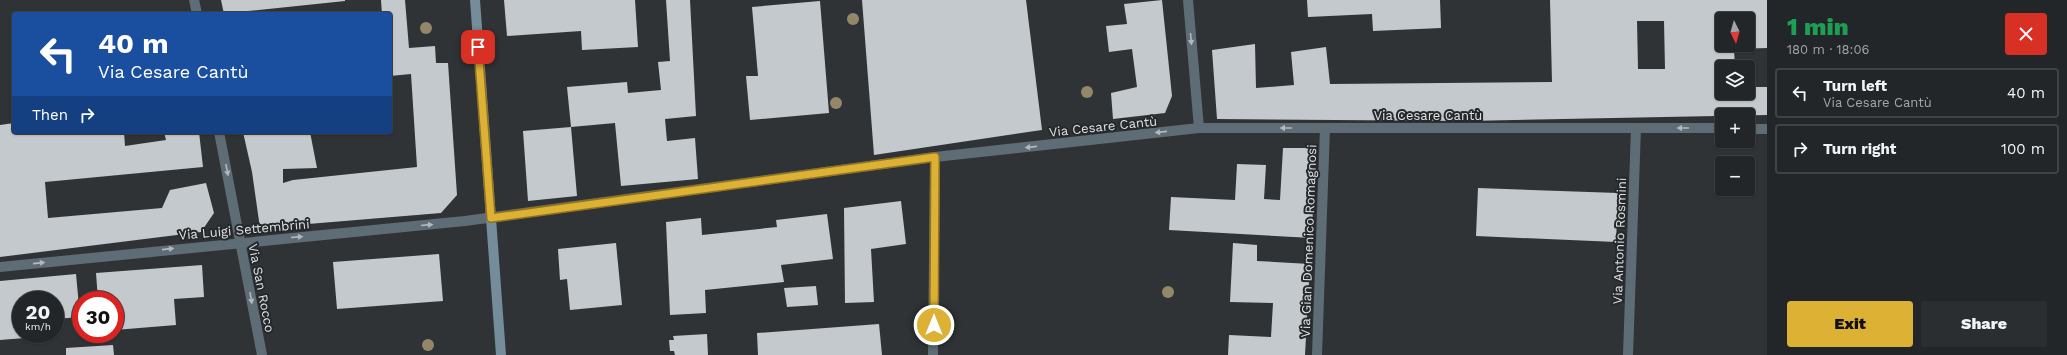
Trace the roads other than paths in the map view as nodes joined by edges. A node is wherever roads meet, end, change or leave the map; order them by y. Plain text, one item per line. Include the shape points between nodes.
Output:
1 (194, 0) edge
2 (475, 0) edge
3 (1188, 0) edge
4 (197, 12) edge
5 (1199, 128) junction
6 (1325, 128) junction
7 (1636, 128) junction
8 (1715, 128) edge
9 (1755, 128) edge
10 (1767, 129) edge
11 (219, 134) edge
12 (935, 157) junction
13 (491, 218) junction
14 (241, 242) junction
15 (0, 267) edge
16 (262, 355) edge
17 (501, 355) edge
18 (933, 355) edge
19 (1317, 355) edge
20 (1628, 355) edge

1 - 4 street
2 - 13 main road
3 -> 5 street
6 -> 5 street, Via Cesare Cantù
5 -> 12 street, Via Cesare Cantù
6 - 7 street, Via Cesare Cantù
6 - 19 street, Via Gian Domenico Romagnosi
8 -> 7 street, Via Cesare Cantù
7 - 20 street, Via Antonio Rosmini
9 - 10 street
11 -> 14 street, Via San Rocco
12 - 13 street, Via Cesare Cantù
12 - 18 street
14 -> 13 street, Via Luigi Settembrini
13 - 17 main road
15 -> 14 street, Via Luigi Settembrini
14 -> 16 street, Via San Rocco

